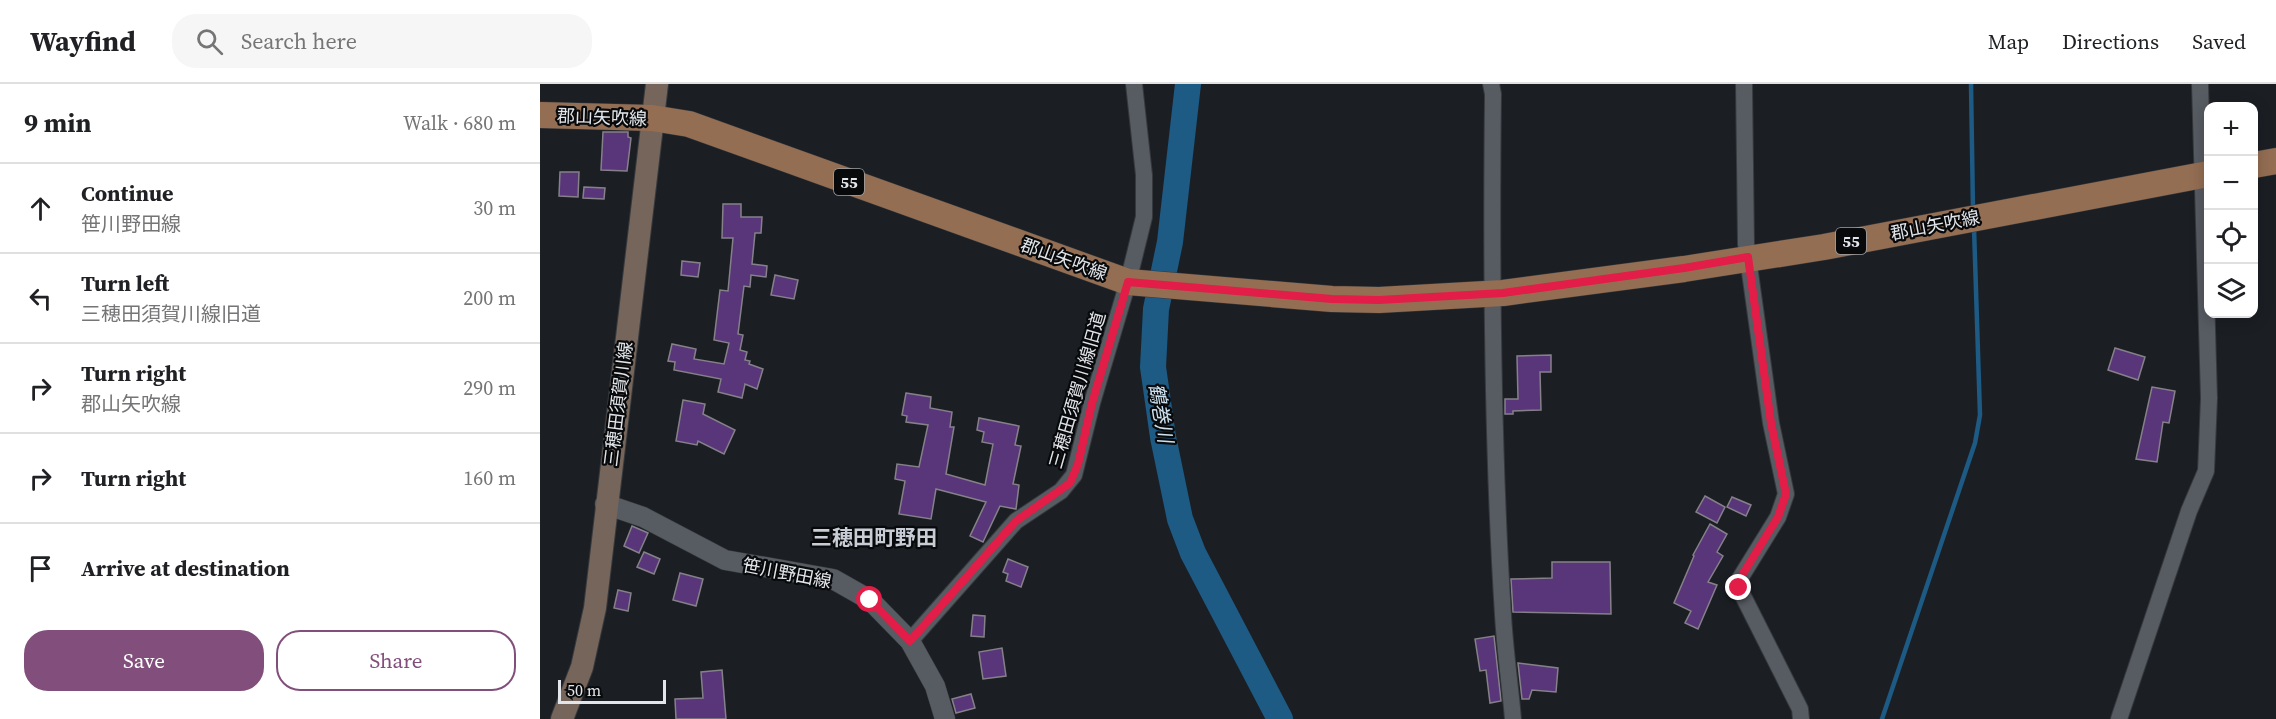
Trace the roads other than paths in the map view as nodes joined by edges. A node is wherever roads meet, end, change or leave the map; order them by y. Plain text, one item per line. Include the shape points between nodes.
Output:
1 (657, 84) edge
2 (1134, 84) edge
3 (1491, 84) edge
4 (1744, 84) edge
5 (2200, 84) edge
6 (540, 115) edge
7 (652, 118) junction
8 (2204, 157) edge
9 (2276, 161) edge
10 (2258, 164) edge
11 (2204, 175) edge
12 (2206, 210) edge
13 (1748, 257) junction
14 (1140, 283) junction
15 (1492, 293) junction
16 (605, 504) junction
17 (910, 641) junction
18 (562, 719) edge
19 (945, 719) edge
20 (1513, 719) edge
21 (1801, 719) edge
22 (2120, 719) edge

1 - 7 main road, 三穂田須賀川線
2 - 14 street, 三穂田須賀川線旧道 via 1144,175
3 - 15 street
4 - 13 street
5 - 8 street
6 - 7 main road, 郡山矢吹線 / 55
7 - 14 main road, 郡山矢吹線 / 55 via 689,124
7 - 16 main road, 三穂田須賀川線
9 - 10 main road
11 - 13 main road, 郡山矢吹線 / 55
12 - 22 street via 2209,398 2206,471
13 - 15 main road, 郡山矢吹線 / 55
13 - 21 street via 1771,423 1786,494 1778,517 1739,580 1739,588 1800,709
14 - 15 main road, 郡山矢吹線 / 55 via 1332,299
14 - 17 street, 三穂田須賀川線旧道 via 1092,403 1070,483 1016,521
15 - 20 street via 1503,623
16 - 17 street, 笹川野田線 via 643,517 725,560 833,579 870,600
16 - 18 main road, 三穂田須賀川線 via 587,651
17 - 19 street, 笹川野田線 via 935,686

